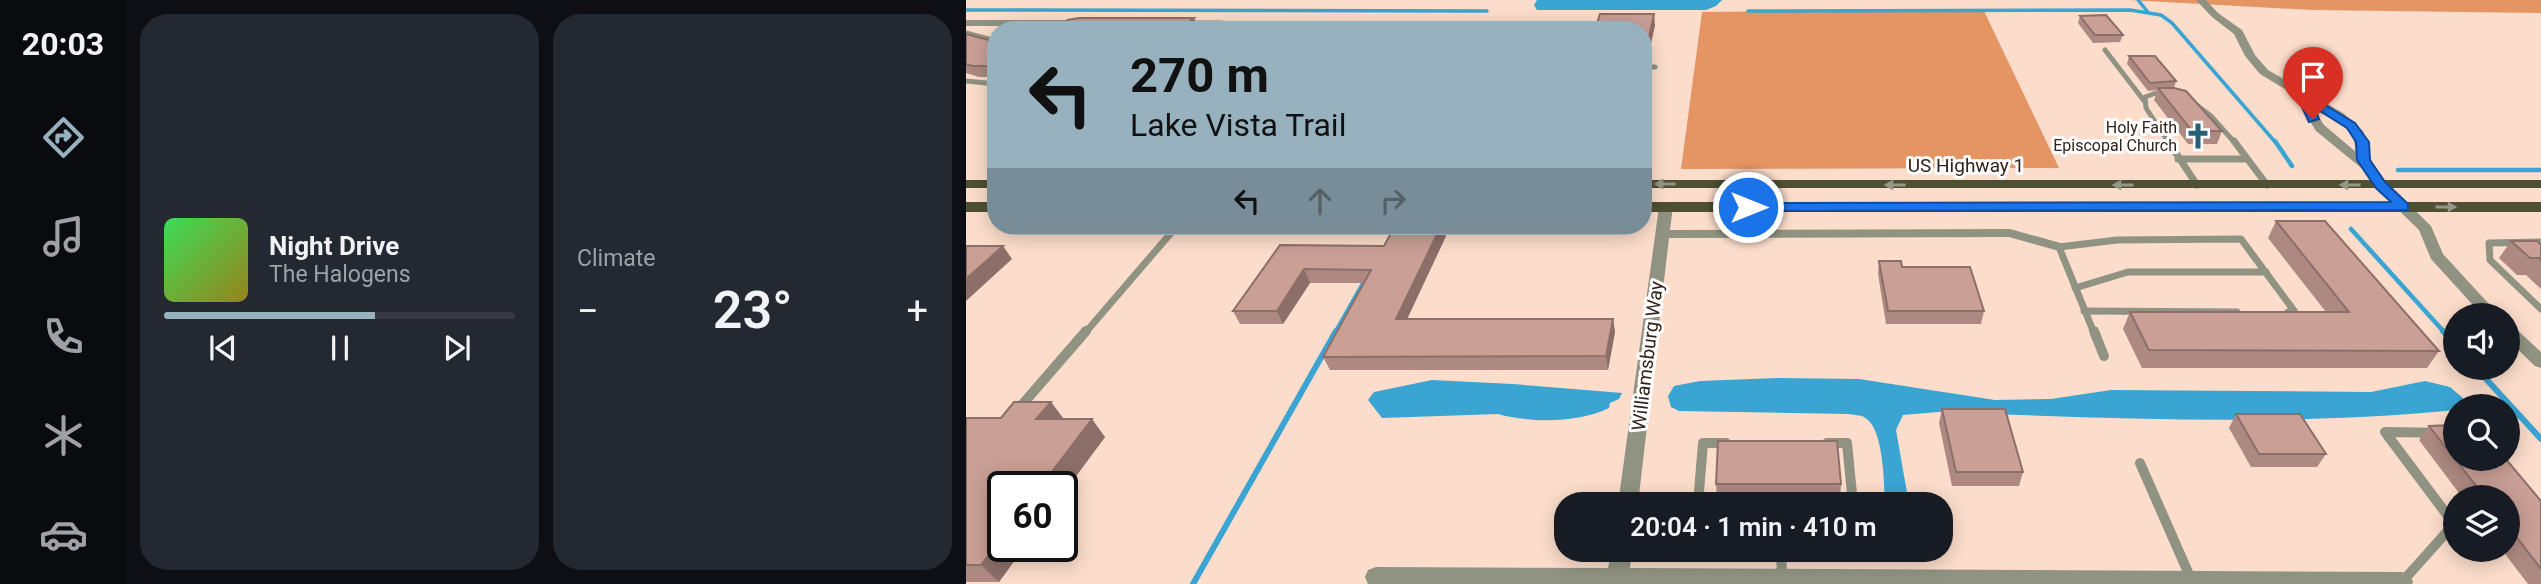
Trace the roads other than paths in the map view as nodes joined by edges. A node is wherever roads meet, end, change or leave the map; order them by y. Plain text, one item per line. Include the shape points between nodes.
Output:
1 (2202, 0) edge
2 (966, 23) edge
3 (987, 23) edge
4 (966, 33) edge
5 (987, 39) edge
6 (2105, 50) dead end
7 (970, 82) edge
8 (966, 88) edge
9 (2292, 90) junction
10 (2175, 95) edge
11 (2185, 98) edge
12 (2145, 102) junction
13 (2178, 159) junction
14 (2246, 159) junction
15 (2371, 169) junction
16 (966, 184) edge
17 (987, 184) edge
18 (1652, 184) edge
19 (1735, 184) junction
20 (2541, 184) edge
21 (2197, 185) junction
22 (2267, 185) junction
23 (2381, 185) junction
24 (966, 206) edge
25 (987, 207) edge
26 (1652, 207) edge
27 (1666, 207) junction
28 (2403, 207) junction
29 (2541, 207) edge
30 (1662, 233) junction
31 (1169, 235) edge
32 (2541, 242) edge
33 (2059, 247) junction
34 (2266, 272) junction
35 (2074, 288) junction
36 (2480, 303) edge
37 (2541, 309) edge
38 (2084, 311) junction
39 (2242, 312) edge
40 (2282, 312) edge
41 (2520, 342) edge
42 (2104, 356) dead end
43 (2541, 362) edge
44 (1021, 406) edge
45 (2443, 433) edge
46 (1742, 443) edge
47 (1821, 443) edge
48 (2140, 463) dead end
49 (1630, 492) edge
50 (1699, 492) edge
51 (1852, 492) edge
52 (1620, 562) edge
53 (1781, 562) edge
54 (1376, 577) dead end
55 (1618, 577) junction
56 (1782, 578) junction
57 (1593, 580) edge
58 (1669, 581) edge
59 (1834, 581) edge
60 (2193, 581) edge
61 (2404, 583) edge

1 - 9 street via 2238,32 2258,66
2 - 3 street
4 - 5 lane
6 - 12 lane
7 - 8 lane
9 - 15 street via 2328,136
9 - 15 street via 2351,125 2359,134 2364,160
10 - 12 lane via 2156,93 2148,95
11 - 14 lane via 2203,108
12 - 13 lane
13 - 14 lane
13 - 21 lane
14 - 22 lane
15 - 23 street
16 - 17 main road
19 -> 18 main road, US Highway 1
21 -> 19 main road, US Highway 1
19 - 27 main road
20 - 23 main road, US Highway 1
21 - 22 main road, US Highway 1
23 -> 22 main road, US Highway 1
23 - 28 street
24 - 25 main road
26 - 27 main road
27 - 28 main road
27 - 30 street, Williamsburg Way
28 -> 29 main road
28 - 36 street via 2426,229 2436,256
30 - 33 street via 2010,233
30 - 49 street, Williamsburg Way
31 - 44 lane
32 - 37 lane via 2489,243 2490,260
33 - 34 lane via 2117,240 2241,239
33 - 35 lane
34 - 35 lane via 2128,272
34 - 40 lane via 2295,312
35 - 38 lane
38 - 39 lane
38 - 42 lane
41 - 43 street
45 - 61 lane via 2385,432 2454,524
46 - 50 lane via 1703,443
47 - 51 lane via 1847,443
48 - 60 lane
52 - 55 street
53 - 56 lane
54 - 57 street
55 - 57 street
55 - 58 street
56 - 58 street
56 - 59 street
59 - 60 street
60 - 61 street

